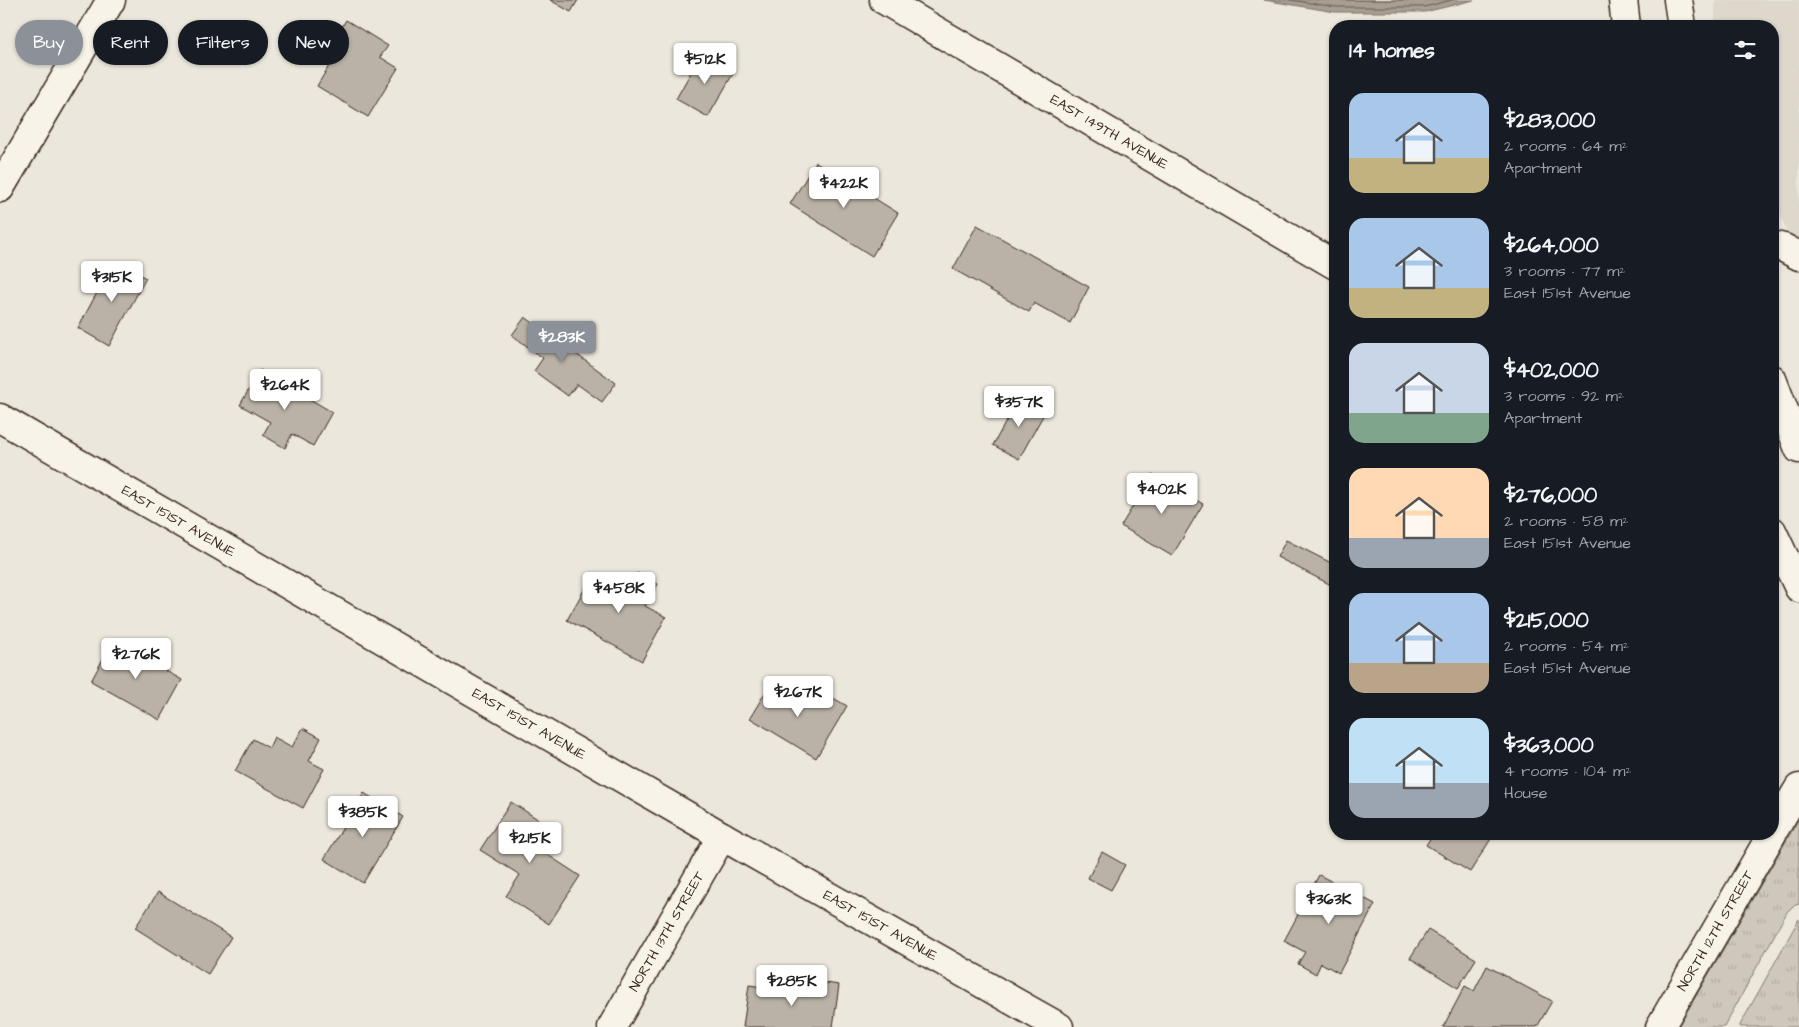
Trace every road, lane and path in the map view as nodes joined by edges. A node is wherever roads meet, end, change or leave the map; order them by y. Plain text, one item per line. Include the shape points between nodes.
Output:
1 (111, 0) edge
2 (884, 0) edge
3 (1623, 0) edge
4 (1678, 0) edge
5 (1625, 20) edge
6 (1681, 20) edge
7 (0, 188) edge
8 (1779, 247) edge
9 (1799, 256) edge
10 (1329, 261) edge
11 (1779, 397) edge
12 (0, 418) edge
13 (1799, 449) edge
14 (1779, 546) edge
15 (1799, 588) edge
16 (1799, 788) edge
17 (1779, 822) edge
18 (722, 836) junction
19 (1769, 840) edge
20 (612, 1027) edge
21 (1059, 1027) edge
22 (1660, 1027) edge

1 - 7 street
2 - 10 street, EAST 149TH AVENUE
3 - 5 street
4 - 6 street
8 - 9 street
11 - 13 street
12 - 18 street, EAST 151ST AVENUE
14 - 15 street
16 - 17 street, NORTH 12TH STREET
18 - 20 street, NORTH 13TH STREET
18 - 21 street, EAST 151ST AVENUE
19 - 22 street, NORTH 12TH STREET

